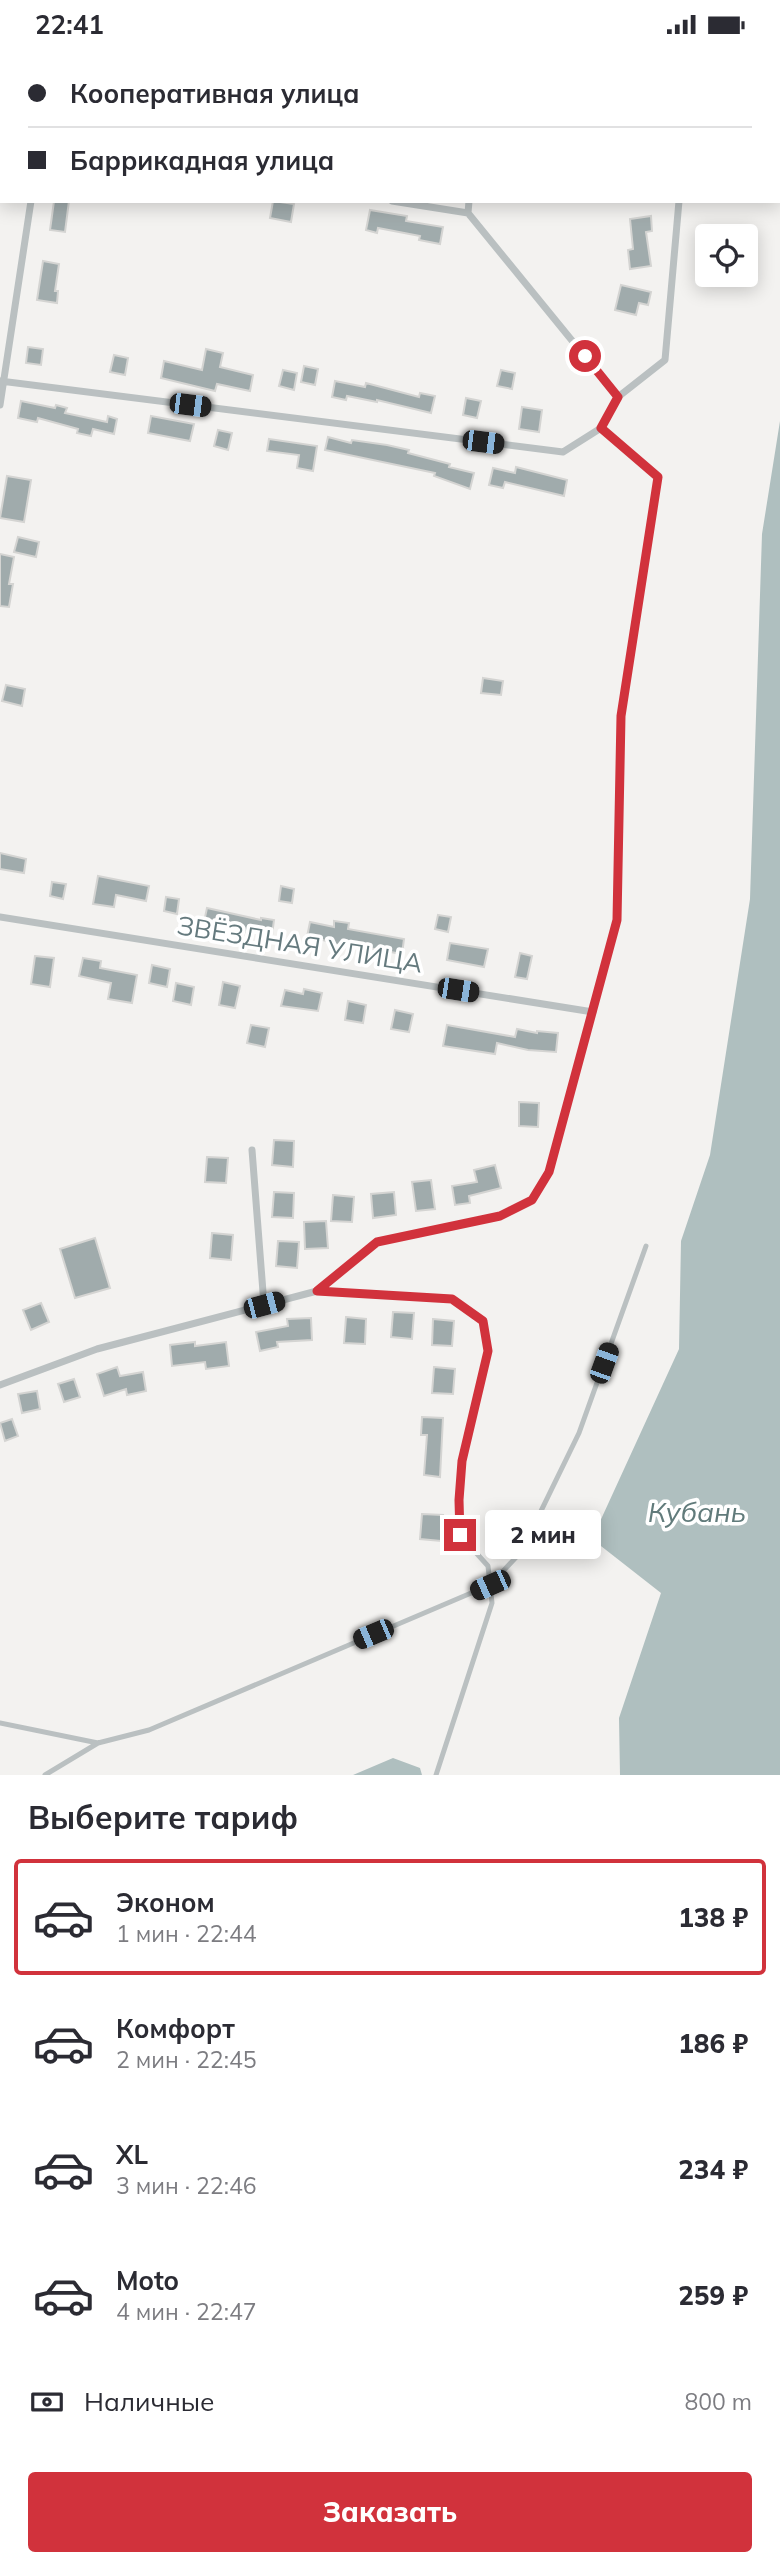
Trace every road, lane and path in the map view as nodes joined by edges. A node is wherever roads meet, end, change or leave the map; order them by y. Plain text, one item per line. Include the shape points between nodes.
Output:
1 (31, 203) edge
2 (404, 203) edge
3 (468, 203) edge
4 (679, 203) edge
5 (468, 213) junction
6 (2, 382) edge
7 (618, 397) junction
8 (0, 405) edge
9 (601, 428) junction
10 (0, 917) edge
11 (593, 1012) junction
12 (252, 1150) dead end
13 (646, 1246) dead end
14 (317, 1291) junction
15 (264, 1305) junction
16 (0, 1385) edge
17 (460, 1535) joint
18 (490, 1585) junction
19 (0, 1723) edge
20 (98, 1743) junction
21 (45, 1775) edge
22 (436, 1775) edge

1 - 6 street
2 - 5 street
3 - 5 street
4 - 7 street via 665,360
5 - 7 street
6 - 8 street
6 - 9 street via 563,452
7 - 9 street
9 - 11 street via 658,477 621,716 617,920
10 - 11 street, ЗВЁЗДНАЯ УЛИЦА
11 - 14 street via 549,1172 532,1200 500,1216 377,1242
12 - 15 street
13 - 18 lane via 579,1433 521,1552
14 - 15 street
14 - 17 street via 452,1299 483,1321 488,1351 462,1461
15 - 16 street via 97,1349
17 - 18 lane via 488,1566
18 - 20 lane via 149,1730
18 - 22 lane via 492,1603
19 - 20 lane
20 - 21 lane

